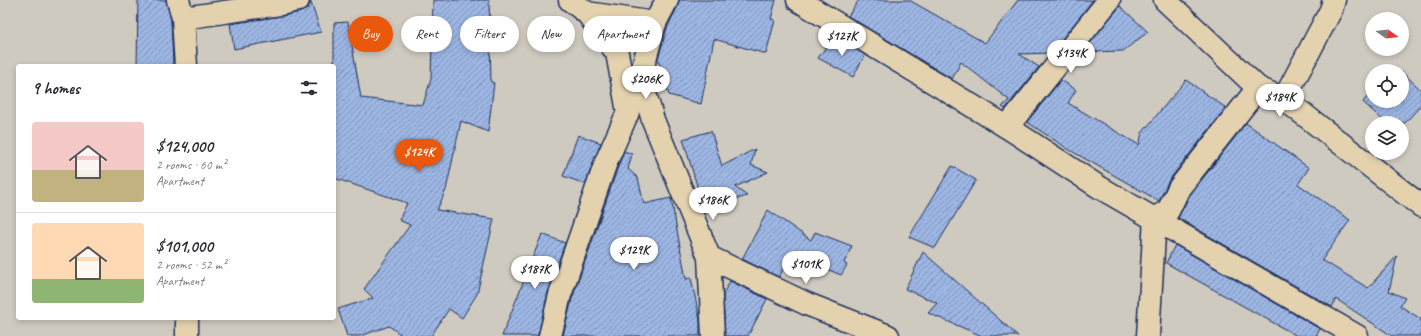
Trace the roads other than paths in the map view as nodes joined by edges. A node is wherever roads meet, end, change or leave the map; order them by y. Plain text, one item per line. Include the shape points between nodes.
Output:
1 (298, 0) edge
2 (667, 0) edge
3 (798, 0) edge
4 (1109, 0) edge
5 (1165, 0) edge
6 (1334, 0) edge
7 (579, 7) edge
8 (180, 9) edge
9 (622, 16) edge
10 (659, 16) edge
11 (647, 52) edge
12 (186, 64) edge
13 (1258, 88) junction
14 (1284, 99) junction
15 (628, 112) junction
16 (653, 120) junction
17 (1007, 127) junction
18 (1421, 206) edge
19 (1155, 218) junction
20 (709, 258) junction
21 (187, 320) edge
22 (187, 336) edge
23 (550, 336) edge
24 (713, 336) edge
25 (888, 336) edge
26 (1148, 336) edge
27 (1357, 336) edge

1 - 8 street via 280,4
2 - 10 street
3 - 17 street
4 - 17 street
5 - 13 street
6 - 14 street
7 - 9 street
7 - 15 street via 617,53
8 - 12 street
11 - 16 street via 640,77
13 - 14 street
13 - 19 street via 1179,188 1168,211
14 - 18 street
15 - 16 street
15 - 23 street via 606,162 560,295
16 - 20 street
17 - 19 street via 1099,187
19 - 26 street
19 - 27 street
20 - 24 street
20 - 25 street via 807,304
21 - 22 street

